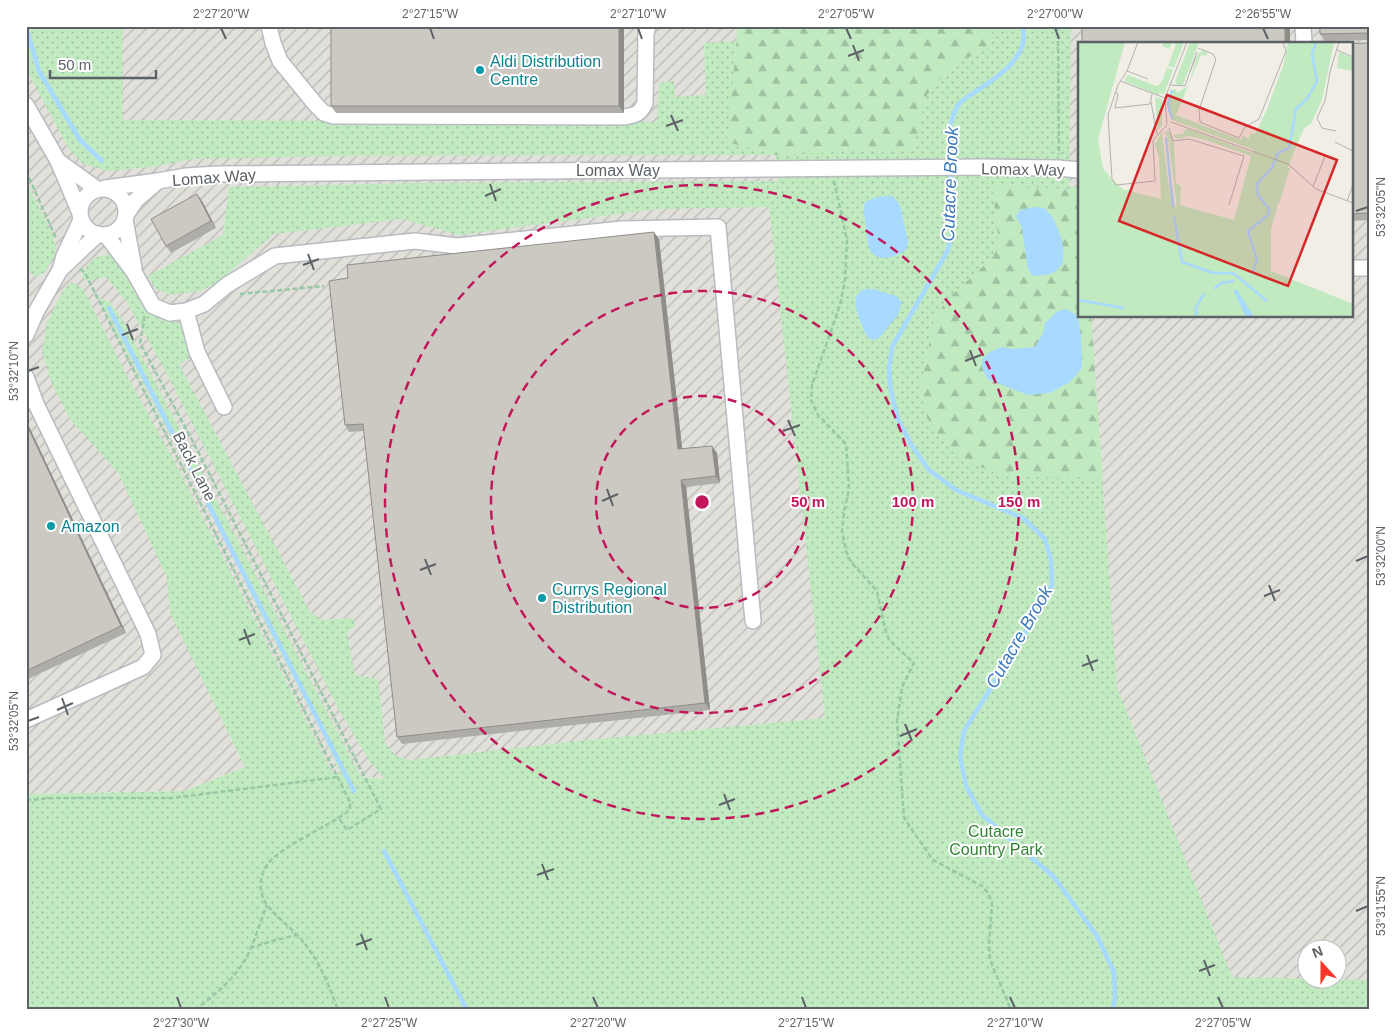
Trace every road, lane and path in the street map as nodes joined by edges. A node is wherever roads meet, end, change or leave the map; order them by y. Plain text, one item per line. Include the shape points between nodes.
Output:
1 (269, 26) edge
2 (648, 26) edge
3 (1058, 26) edge
4 (1303, 26) edge
5 (1304, 42) edge
6 (26, 105) edge
7 (1059, 155) dead end
8 (58, 161) junction
9 (1078, 170) edge
10 (26, 171) edge
11 (833, 178) dead end
12 (158, 181) junction
13 (101, 188) junction
14 (81, 216) junction
15 (126, 217) junction
16 (102, 235) junction
17 (65, 262) junction
18 (1352, 268) edge
19 (1369, 268) edge
20 (134, 272) junction
21 (227, 285) junction
22 (324, 286) dead end
23 (31, 307) edge
24 (186, 311) junction
25 (144, 315) dead end
26 (26, 335) edge
27 (26, 377) edge
28 (224, 406) dead end
29 (753, 622) dead end
30 (26, 720) edge
31 (338, 777) junction
32 (26, 800) edge
33 (339, 818) junction
34 (267, 905) junction
35 (297, 935) junction
36 (250, 948) junction
37 (195, 1010) edge
38 (338, 1010) edge
39 (1011, 1010) edge

1 - 2 street via 280,61 316,105 334,116 624,117 642,110 646,103
3 - 7 path
4 - 5 street
6 - 8 street
8 - 13 street
8 - 14 street
9 - 12 street, Lomax Way via 916,168 218,174
10 - 17 path, Back Lane
11 - 39 path via 847,240 845,280 840,305 812,385 811,400 818,415 846,444 849,489 842,531 846,551 851,562 876,591 889,640 914,663 902,688 897,721 904,818 933,860 982,886 989,894 992,904 990,960
12 - 13 street, Lomax Way
12 - 15 street, Lomax Way via 136,200
13 - 14 street via 84,198
13 - 15 street via 119,194 124,200
14 - 16 street via 91,232
14 - 17 street
15 - 16 street via 117,230
15 - 20 street
16 - 17 street
16 - 20 street
17 - 23 street
17 - 31 path, Back Lane via 85,273
18 - 19 street
20 - 24 street via 154,306 170,313
21 - 22 path via 237,295
21 - 24 street via 204,304
21 - 29 street via 275,256 415,241 457,246 622,229 718,227
23 - 26 street
24 - 28 street via 197,352
25 - 33 path via 140,343 381,809 347,830
27 - 30 street via 36,404 148,634 153,656 143,667
31 - 32 path via 172,798
31 - 33 path, Back Lane via 351,806
33 - 34 path via 270,861 261,882
34 - 35 path
34 - 36 path
35 - 36 path
35 - 38 path via 322,970
36 - 37 path via 224,986

